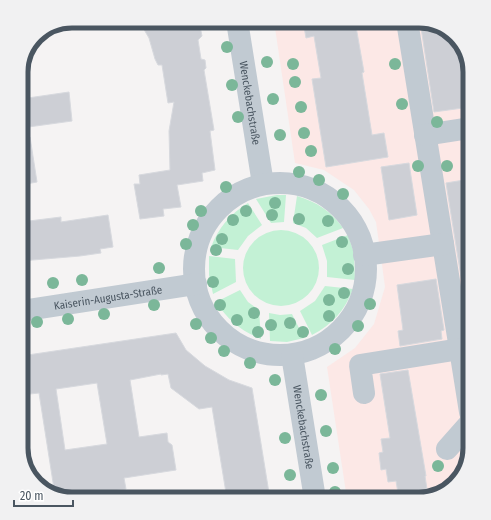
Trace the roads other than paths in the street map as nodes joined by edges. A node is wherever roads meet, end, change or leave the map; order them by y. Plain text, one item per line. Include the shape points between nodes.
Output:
1 (238, 28) edge
2 (408, 28) edge
3 (463, 129) edge
4 (425, 135) junction
5 (263, 184) junction
6 (443, 244) junction
7 (364, 255) junction
8 (196, 284) junction
9 (28, 310) edge
10 (463, 339) edge
11 (463, 348) edge
12 (292, 355) junction
13 (364, 393) dead end
14 (463, 431) edge
15 (447, 449) dead end
16 (314, 492) edge

1 - 5 street, Wenckebachstraße
2 - 4 street
3 - 4 street
4 - 6 street
5 - 7 street via 290,184 323,196 349,218 360,237
5 - 8 street via 231,198 209,221 196,250
6 - 7 street
6 - 10 street
7 - 12 street via 364,286 360,299 346,323 319,345 304,353
8 - 9 street, Kaiserin-Augusta-Straße
8 - 12 street via 201,303 221,332 250,350 266,354
11 - 13 street via 360,365
12 - 16 street, Wenckebachstraße
14 - 15 street

